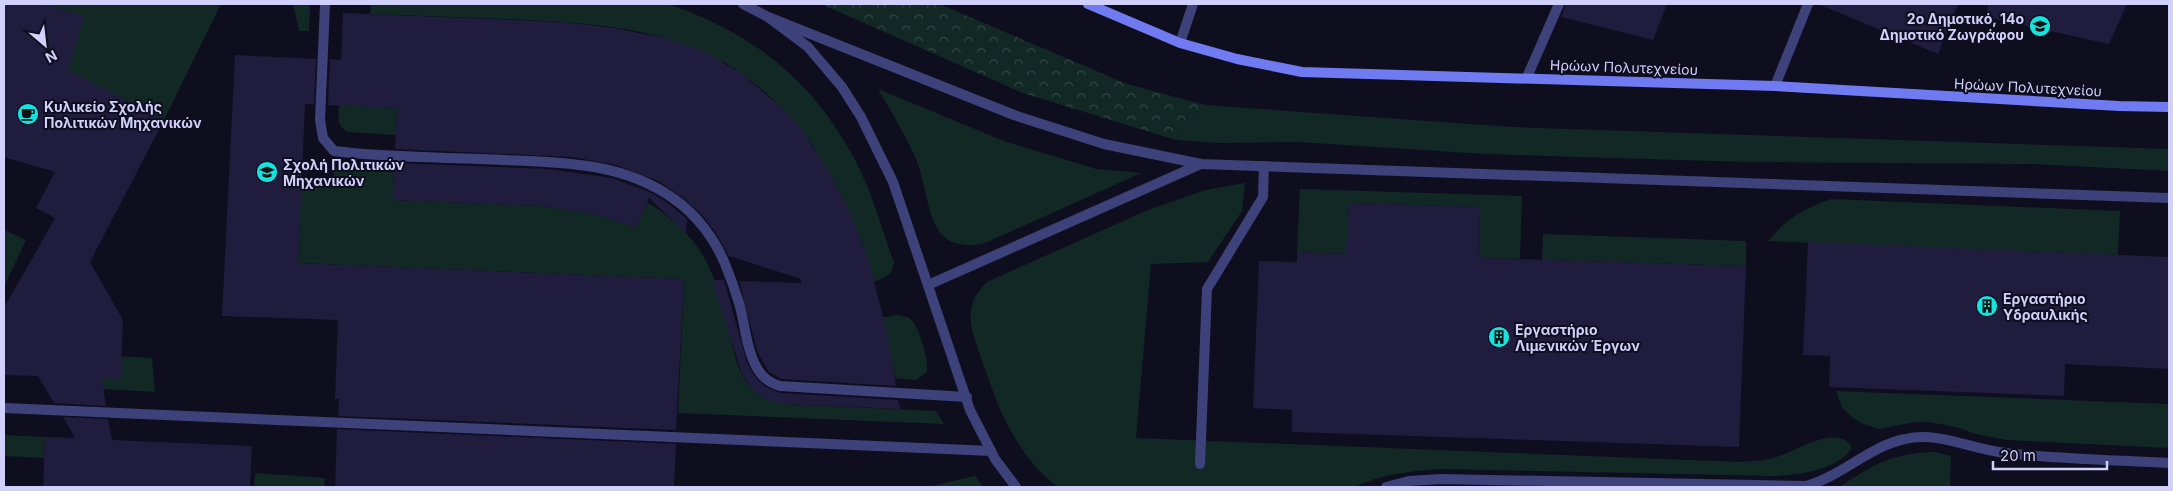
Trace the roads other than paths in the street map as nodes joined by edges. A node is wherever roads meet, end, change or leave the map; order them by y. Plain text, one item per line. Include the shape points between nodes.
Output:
1 (325, 4) edge
2 (743, 4) edge
3 (1088, 4) edge
4 (1193, 4) edge
5 (1559, 4) edge
6 (1808, 4) edge
7 (768, 17) junction
8 (1180, 43) junction
9 (1527, 77) junction
10 (1775, 86) junction
11 (2169, 106) edge
12 (1201, 164) junction
13 (1264, 166) junction
14 (2169, 198) edge
15 (928, 285) junction
16 (967, 397) junction
17 (4, 408) edge
18 (991, 451) junction
19 (2169, 463) edge
20 (1200, 464) dead end
21 (1016, 487) edge
22 (1386, 487) edge

1 - 16 street via 320,120 323,138 334,151 573,162 618,172 656,187 675,199 711,237 739,302 757,368 772,383
2 - 7 street
3 - 8 street, Ηρώων Πολυτεχνείου
4 - 8 street
5 - 9 street
6 - 10 street
7 - 12 street via 1014,116 1104,144
7 - 15 street via 808,47 842,87 861,117 893,182
8 - 9 street, Ηρώων Πολυτεχνείου via 1302,72
9 - 10 street, Ηρώων Πολυτεχνείου
10 - 11 street, Ηρώων Πολυτεχνείου via 2119,106
12 - 13 street
12 - 15 street
13 - 14 street
13 - 20 street via 1263,197 1207,289
15 - 16 street
16 - 18 street via 970,410
17 - 18 street
18 - 21 street
19 - 22 street via 2006,453 1948,440 1916,437 1894,442 1825,481 1806,486 1441,479 1408,481

